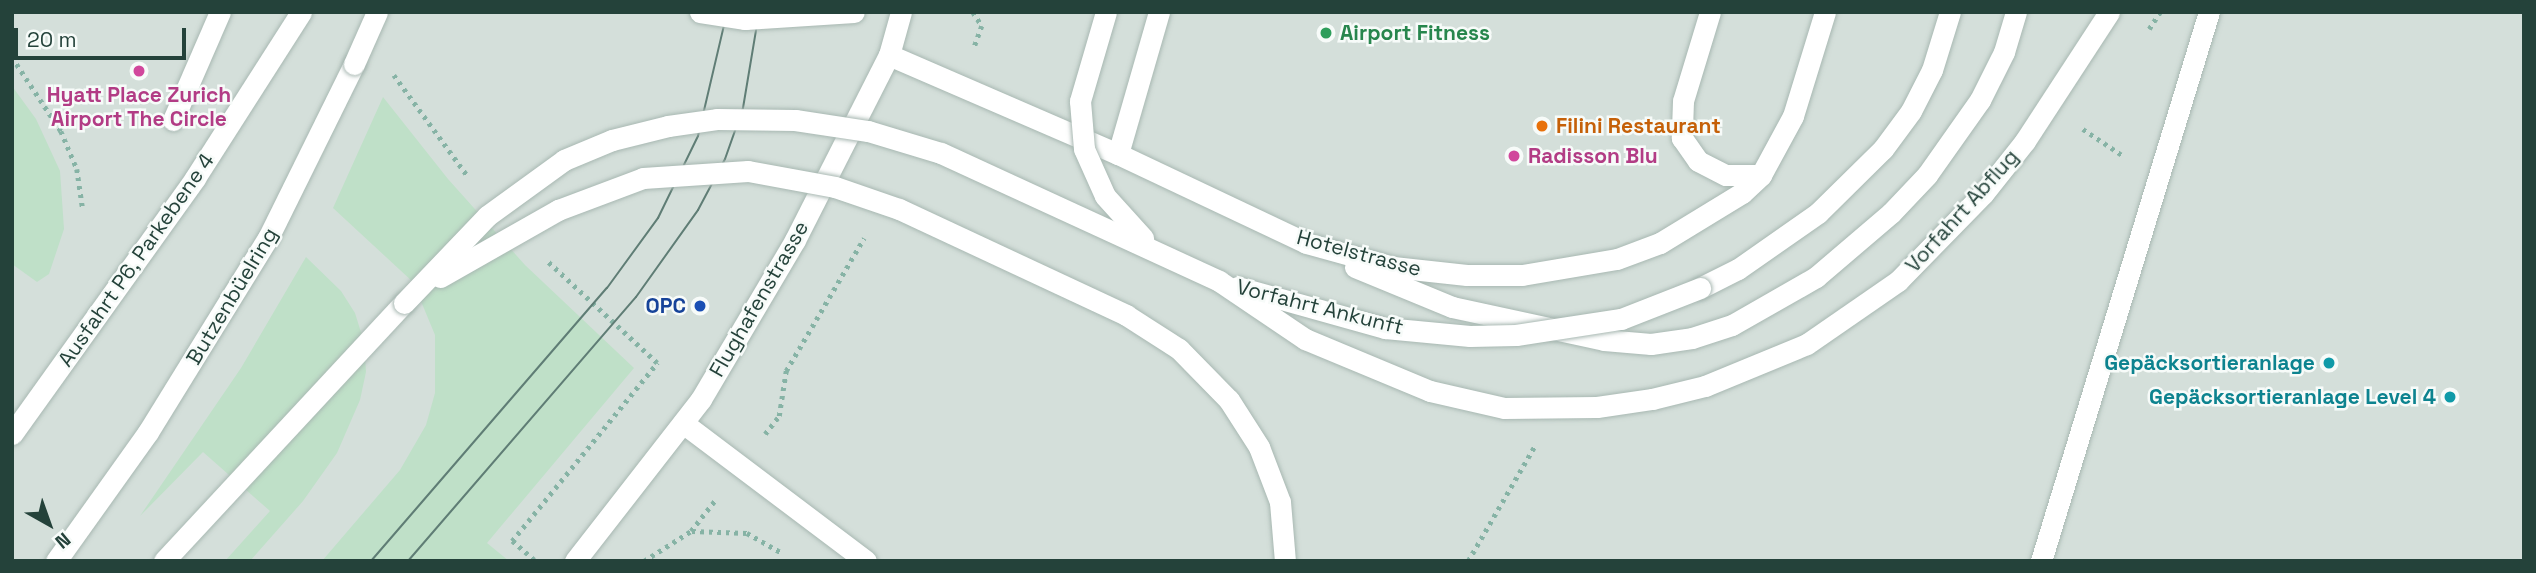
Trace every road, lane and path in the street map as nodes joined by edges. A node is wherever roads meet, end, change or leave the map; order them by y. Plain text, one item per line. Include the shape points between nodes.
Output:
1 (220, 12) edge
2 (301, 12) edge
3 (377, 12) edge
4 (700, 12) edge
5 (854, 12) edge
6 (901, 12) edge
7 (974, 12) edge
8 (1106, 12) edge
9 (1159, 12) edge
10 (1710, 12) edge
11 (1825, 12) edge
12 (1951, 12) edge
13 (2016, 12) edge
14 (2109, 12) edge
15 (2209, 12) edge
16 (982, 26) dead end
17 (889, 55) junction
18 (12, 57) edge
19 (173, 120) dead end
20 (2074, 122) dead end
21 (1118, 154) junction
22 (2132, 162) dead end
23 (1761, 175) junction
24 (83, 210) dead end
25 (868, 231) dead end
26 (1306, 243) junction
27 (1162, 253) junction
28 (1219, 281) junction
29 (404, 303) junction
30 (657, 363) dead end
31 (779, 415) dead end
32 (682, 423) junction
33 (12, 434) edge
34 (56, 561) edge
35 (164, 561) edge
36 (535, 561) edge
37 (575, 561) edge
38 (644, 561) edge
39 (795, 561) edge
40 (866, 561) edge
41 (1285, 561) edge
42 (2041, 561) edge

1 - 19 street
2 - 33 street, Ausfahrt P6, Parkebene 4 via 195,178
3 - 34 street, Butzenbüelring, bridge via 299,183 268,238 148,432
4 - 5 street, bridge via 758,19
6 - 17 street, Flughafenstrasse
7 - 16 path
8 - 27 street, bridge via 1080,101 1084,149 1092,174 1120,216
9 - 21 street
10 - 23 street via 1683,101 1682,138 1698,161 1726,175
11 - 23 street, Hotelstrasse via 1793,116
12 - 28 street, Vorfahrt Ankunft, bridge via 1933,70 1883,149 1818,213 1738,269 1700,288 1598,324 1470,336 1385,328
13 - 26 street via 2004,52 1980,100 1927,175 1891,214 1816,277 1732,325 1692,338 1651,344 1604,340 1498,319 1410,293
14 - 28 street, Vorfahrt Abflug, bridge via 2025,141 1983,194 1898,281 1807,344 1704,386 1597,407 1504,408 1430,391 1345,359 1305,340
15 - 42 street
17 - 21 street, Hotelstrasse
17 - 32 street, Flughafenstrasse via 795,240
18 - 24 path via 61,131 77,169
20 - 22 path
21 - 26 street, Hotelstrasse
23 - 26 street, Hotelstrasse via 1713,214 1660,243 1573,268 1522,275 1429,272
25 - 31 path via 786,371
27 - 28 street, bridge
27 - 29 street, bridge via 904,140 795,120 718,119 626,136 564,160 487,216
29 - 35 street
29 - 41 street, bridge via 509,234 643,178 748,171 835,187 899,209 1126,315 1179,349 1229,400 1259,447 1280,502
30 - 36 path via 512,541
32 - 37 street, Flughafenstrasse
32 - 40 street
38 - 39 path via 691,531 747,533

